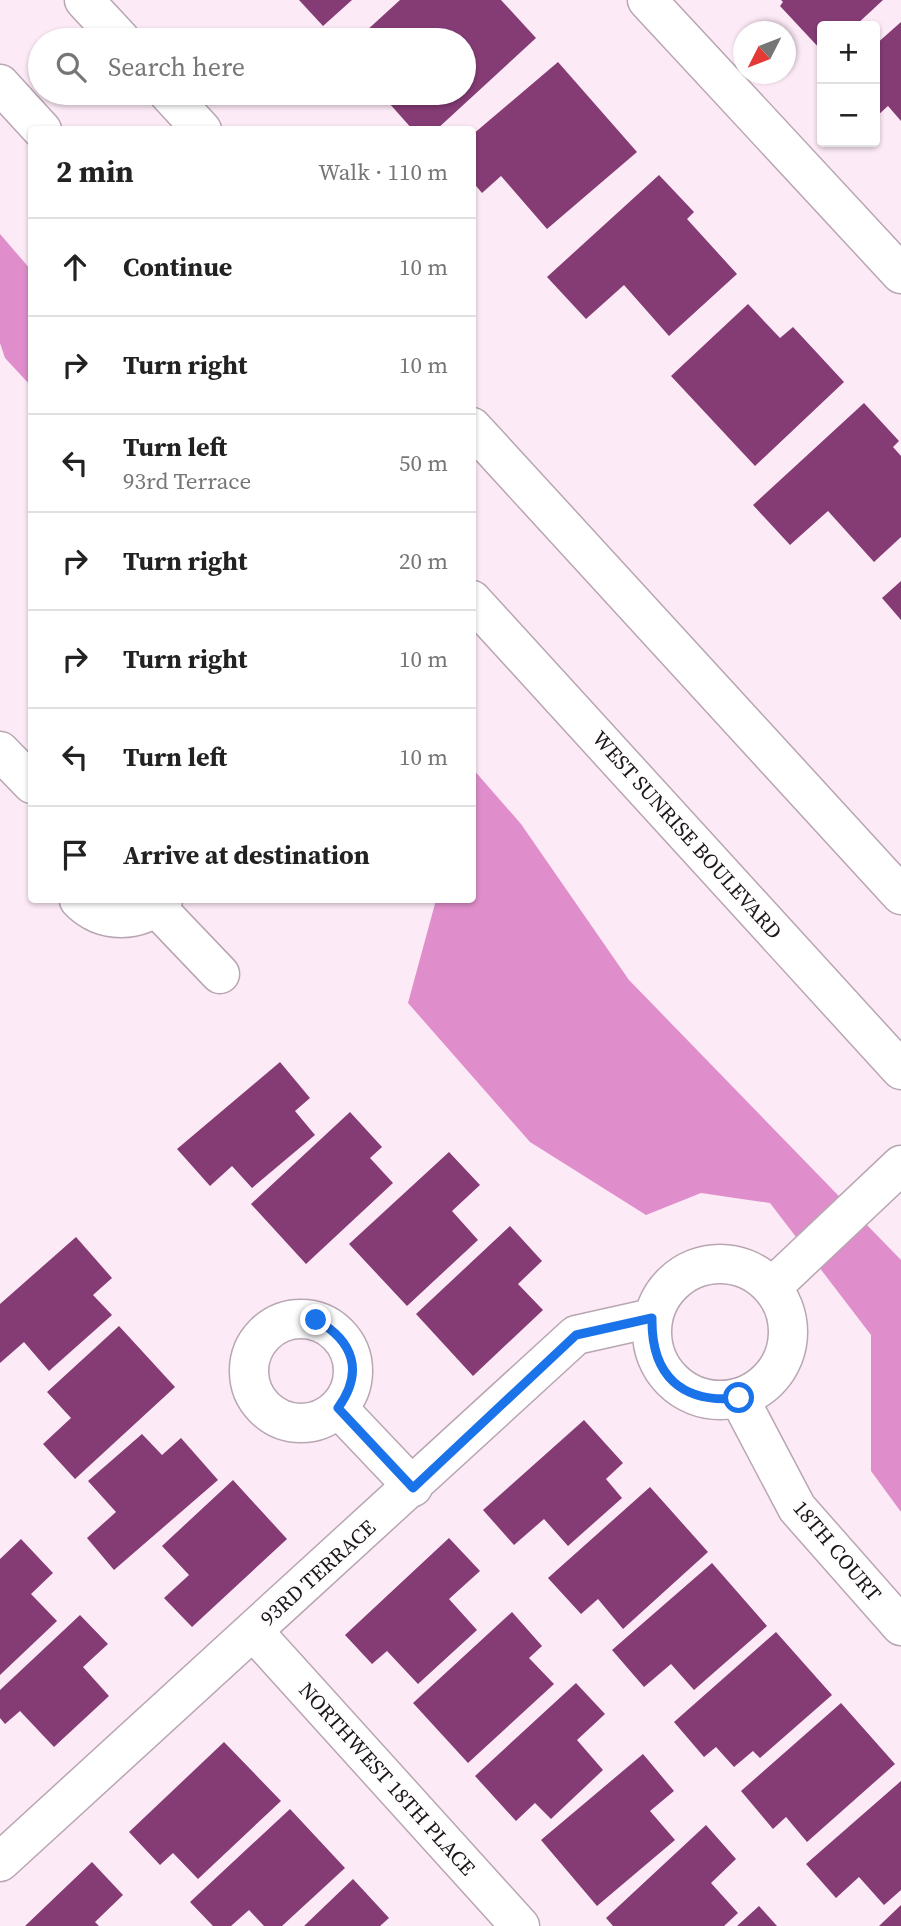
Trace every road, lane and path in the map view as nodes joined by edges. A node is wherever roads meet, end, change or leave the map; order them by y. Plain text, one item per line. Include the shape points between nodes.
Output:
1 (84, 0) edge
2 (647, 0) edge
3 (110, 28) edge
4 (0, 84) edge
5 (179, 105) edge
6 (38, 126) edge
7 (198, 126) edge
8 (901, 274) edge
9 (476, 431) edge
10 (476, 604) edge
11 (0, 751) edge
12 (28, 781) edge
13 (901, 895) edge
14 (84, 903) edge
15 (160, 903) edge
16 (220, 974) dead end
17 (901, 1070) edge
18 (901, 1165) edge
19 (785, 1274) junction
20 (652, 1318) junction
21 (739, 1398) junction
22 (338, 1408) dead end
23 (413, 1488) junction
24 (901, 1626) edge
25 (254, 1632) junction
26 (0, 1862) edge
27 (520, 1926) edge

1 - 3 main road
2 - 8 main road
4 - 6 main road
5 - 7 main road
9 - 13 main road
10 - 17 main road, WEST SUNRISE BOULEVARD
11 - 12 main road
14 - 15 main road via 102,915 122,919
15 - 16 main road
18 - 19 main road
19 - 20 main road via 712,1263 692,1268 667,1289
19 - 21 main road via 785,1352 775,1372 759,1388
20 - 21 main road via 652,1342 659,1364 673,1382 693,1395
20 - 23 main road, 93RD TERRACE via 576,1335
21 - 24 main road, 18TH COURT via 797,1508
22 - 23 main road
23 - 25 main road, 93RD TERRACE
25 - 26 main road, 93RD TERRACE
25 - 27 main road, NORTHWEST 18TH PLACE

